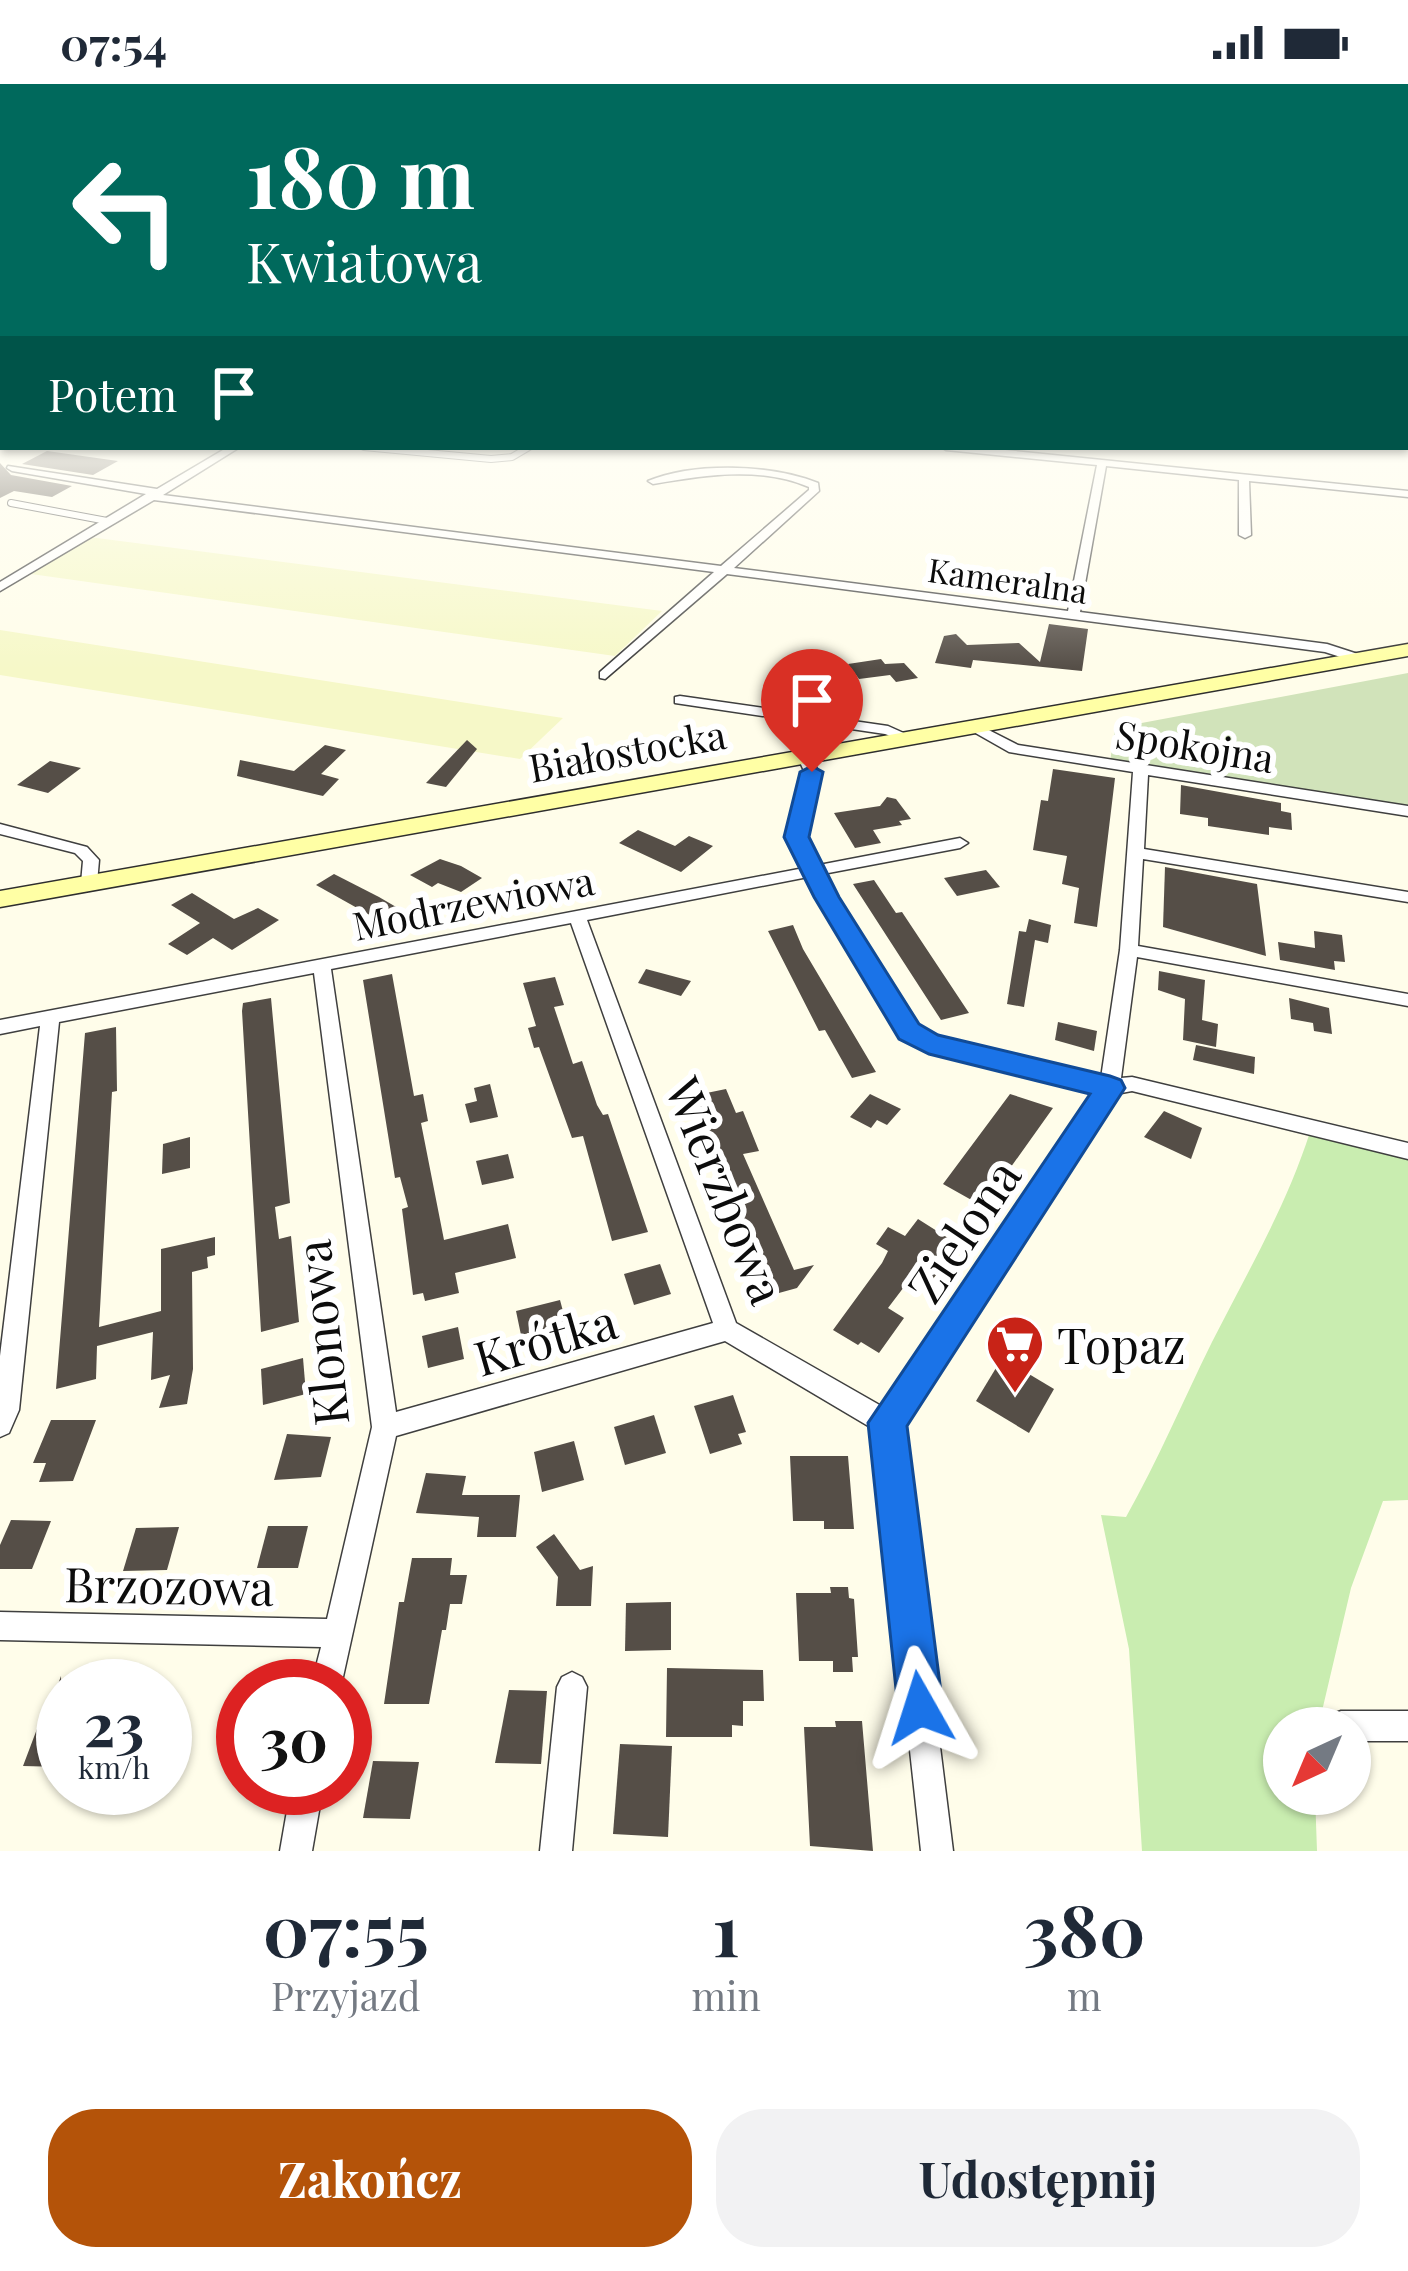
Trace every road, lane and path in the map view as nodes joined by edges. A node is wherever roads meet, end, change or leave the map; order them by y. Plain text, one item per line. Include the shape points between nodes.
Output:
1 (13, 503) edge
2 (136, 503) edge
3 (225, 503) edge
4 (800, 503) edge
5 (1094, 503) edge
6 (1244, 503) edge
7 (107, 521) junction
8 (1245, 535) dead end
9 (725, 568) junction
10 (0, 587) edge
11 (1073, 615) junction
12 (1408, 650) edge
13 (1359, 659) junction
14 (605, 675) dead end
15 (680, 700) dead end
16 (977, 728) junction
17 (910, 739) junction
18 (805, 758) junction
19 (1141, 771) junction
20 (1408, 811) edge
21 (0, 829) edge
22 (960, 843) dead end
23 (1137, 853) junction
24 (812, 868) junction
25 (89, 884) junction
26 (1408, 897) edge
27 (0, 899) edge
28 (577, 915) junction
29 (1129, 950) junction
30 (322, 966) junction
31 (1408, 1000) edge
32 (50, 1017) junction
33 (0, 1027) edge
34 (1110, 1088) junction
35 (1408, 1151) edge
36 (727, 1330) junction
37 (887, 1423) junction
38 (0, 1425) edge
39 (385, 1427) junction
40 (0, 1627) edge
41 (336, 1633) junction
42 (331, 1659) edge
43 (572, 1688) dead end
44 (1371, 1726) edge
45 (1408, 1726) edge
46 (302, 1815) edge
47 (296, 1851) edge
48 (556, 1851) edge
49 (937, 1851) edge

1 - 7 lane
2 - 7 street
3 - 9 street, Kameralna
4 - 9 street
5 - 11 street
6 - 8 street
7 - 10 street
9 - 11 street, Kameralna
9 - 14 street
11 - 13 street, Kameralna via 1327,648
12 - 13 street, Białostocka
13 - 16 street, Białostocka
15 - 17 street
16 - 17 street, Białostocka
16 - 19 street, Spokojna via 1014,749
17 - 18 street, Białostocka
18 - 24 street via 813,775 796,837
18 - 25 street, Białostocka
19 - 20 street, Spokojna
19 - 23 street
21 - 25 street via 81,850 91,860
22 - 24 street, Modrzewiowa
23 - 26 street
23 - 29 street
24 - 28 street, Modrzewiowa
24 - 34 street via 909,1032
25 - 27 street, Białostocka
28 - 30 street, Modrzewiowa
28 - 36 street, Wierzbowa
29 - 31 street
29 - 34 street
30 - 32 street, Modrzewiowa
30 - 39 street, Klonowa
32 - 33 street, Modrzewiowa
32 - 38 street
34 - 35 street via 1132,1084
34 - 37 street, Zielona
36 - 37 street, Wierzbowa
36 - 39 street, Krótka
37 - 49 street
39 - 41 street, Klonowa
40 - 41 street, Brzozowa
41 - 42 street, Klonowa
43 - 48 street
44 - 45 street
46 - 47 street

